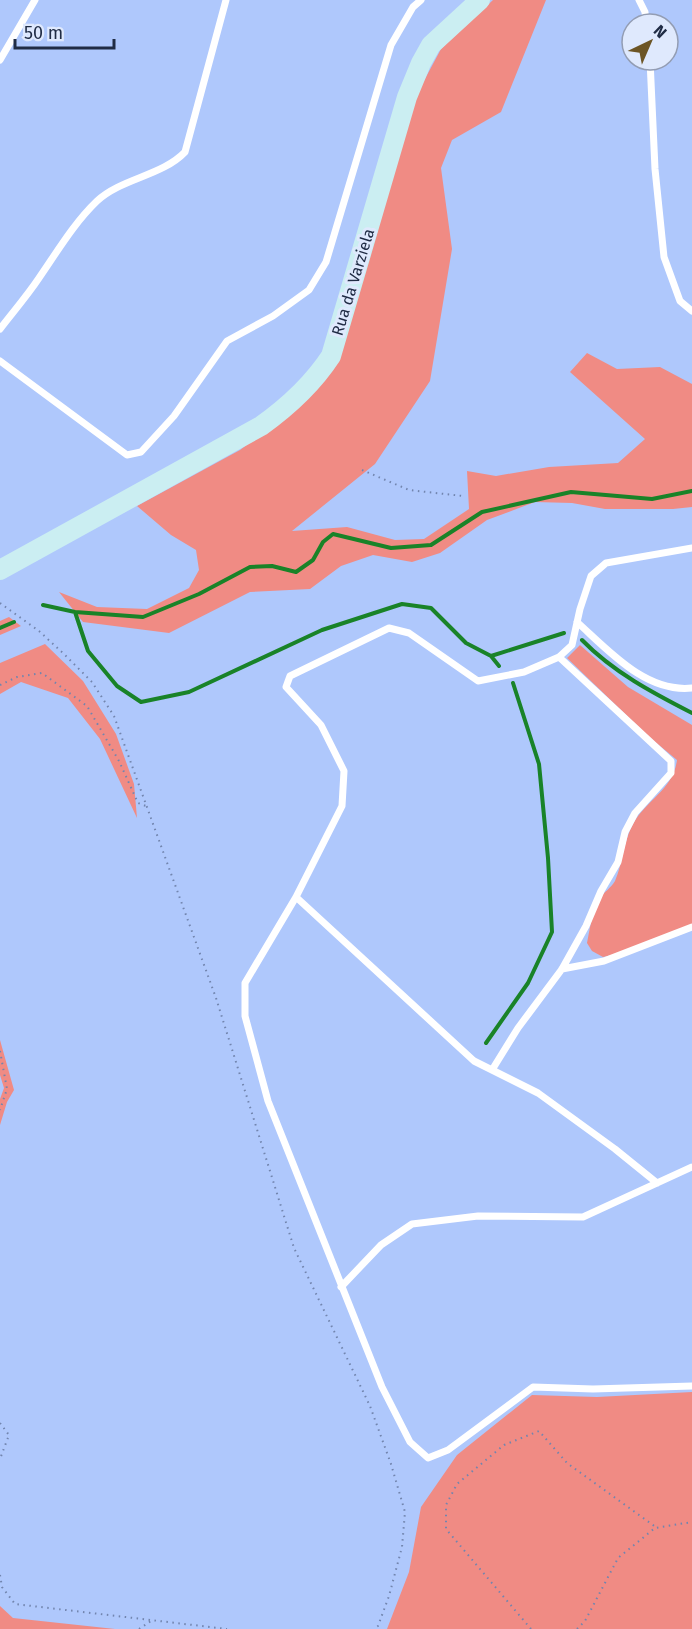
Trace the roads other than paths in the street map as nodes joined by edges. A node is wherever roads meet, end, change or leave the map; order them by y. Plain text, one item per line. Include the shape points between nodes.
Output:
1 (35, 0) edge
2 (226, 0) edge
3 (421, 0) edge
4 (480, 0) edge
5 (0, 60) edge
6 (651, 72) edge
7 (692, 311) edge
8 (0, 329) edge
9 (0, 361) edge
10 (692, 548) edge
11 (0, 570) edge
12 (577, 622) junction
13 (559, 657) junction
14 (692, 688) edge
15 (296, 897) junction
16 (692, 927) edge
17 (562, 969) junction
18 (492, 1070) junction
19 (692, 1167) edge
20 (657, 1184) junction
21 (341, 1287) junction
22 (692, 1386) edge

1 - 5 lane
2 - 8 lane via 185,152 176,162 98,200
3 - 9 lane via 391,45 326,262 309,290 273,316 227,340 174,416 141,452 127,454
4 - 11 main road, Rua da Varziela via 431,45 421,63 407,97 331,356 318,375 286,408 261,426
6 - 7 lane via 664,257 680,301
10 - 12 lane via 606,563 591,576
12 - 13 lane via 572,645
12 - 14 lane via 631,670 675,690
13 - 15 lane via 524,672 478,681 409,633 389,628 290,676 286,687 321,725 344,771 342,806
13 - 17 lane via 671,761 671,773 635,813 625,832 618,862
15 - 18 lane via 474,1061
15 - 21 lane via 245,983 245,1016 268,1101
16 - 17 lane via 604,961
17 - 18 lane
18 - 20 lane via 538,1093
19 - 20 lane
20 - 21 lane via 583,1217 478,1216 412,1224 381,1245
21 - 22 lane via 382,1387 410,1442 428,1458 448,1450 533,1387

